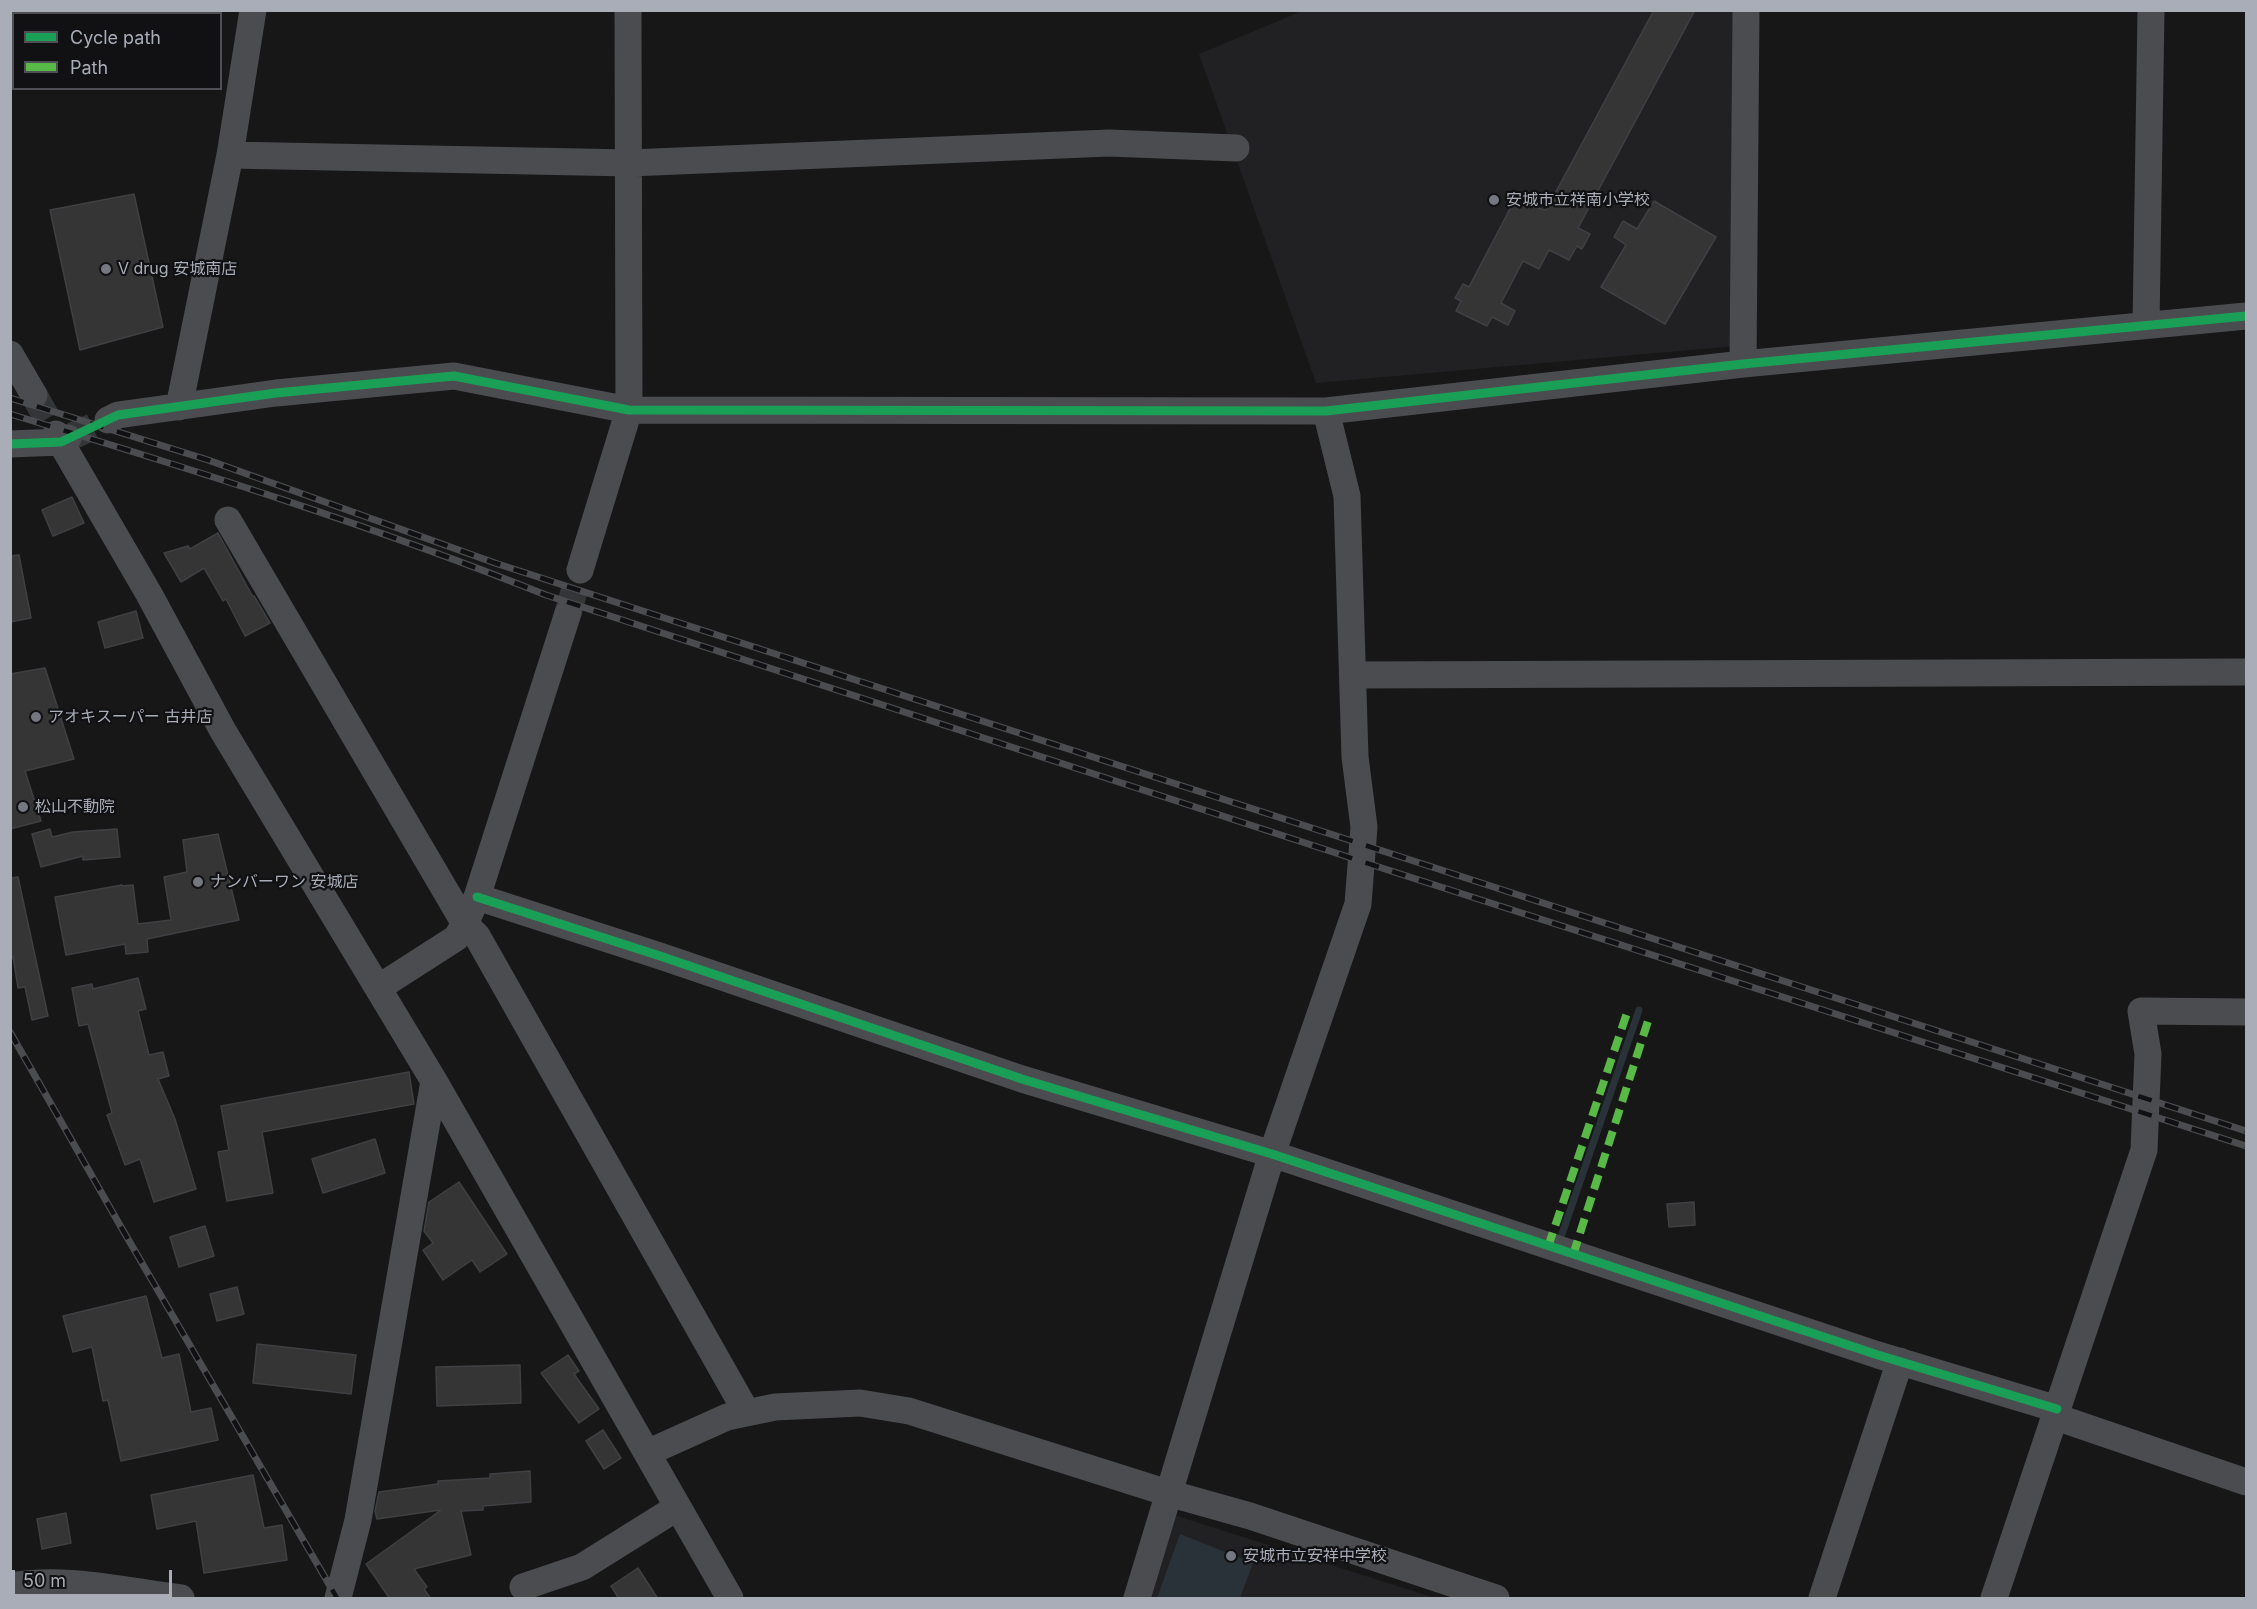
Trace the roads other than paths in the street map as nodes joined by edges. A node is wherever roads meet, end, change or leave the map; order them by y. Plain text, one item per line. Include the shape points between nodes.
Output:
1 (253, 10) edge
2 (628, 10) edge
3 (1746, 10) edge
4 (2151, 10) edge
5 (1236, 148) dead end
6 (230, 155) junction
7 (630, 163) junction
8 (2247, 316) edge
9 (2146, 324) junction
10 (10, 354) edge
11 (1743, 364) junction
12 (34, 395) tunnel mouth
13 (179, 407) junction
14 (629, 410) junction
15 (1326, 411) junction
16 (108, 420) tunnel mouth
17 (10, 444) edge
18 (228, 520) dead end
19 (580, 570) tunnel mouth
20 (568, 613) tunnel mouth
21 (2247, 672) edge
22 (1353, 675) junction
23 (477, 897) junction
24 (465, 924) junction
25 (378, 988) junction
26 (2247, 1012) edge
27 (434, 1081) junction
28 (1272, 1154) junction
29 (1899, 1361) junction
30 (747, 1413) junction
31 (2056, 1413) junction
32 (647, 1453) junction
33 (2247, 1482) edge
34 (1168, 1493) junction
35 (678, 1507) junction
36 (10, 1586) edge
37 (523, 1587) dead end
38 (76, 1592) edge
39 (181, 1599) edge
40 (338, 1599) edge
41 (730, 1599) edge
42 (1137, 1599) edge
43 (1496, 1599) edge
44 (1822, 1599) edge
45 (1994, 1599) edge

1 - 6 street
2 - 7 street
3 - 11 street
4 - 9 street
5 - 7 street via 1109,143
6 - 7 street
6 - 13 street
7 - 14 street
8 - 9 street
9 - 11 street
10 - 12 street
11 - 15 street
13 - 14 street via 276,393 454,376
13 - 16 street via 118,415
14 - 15 street
14 - 19 street
15 - 22 street via 1347,496
17 - 25 street via 62,438 223,731
18 - 24 street
20 - 23 street
21 - 22 street
22 - 28 street via 1355,757 1364,827 1358,904
23 - 24 street
23 - 28 street via 1022,1079
24 - 25 street via 456,938
24 - 30 street via 477,936
25 - 27 street
26 - 31 street via 2141,1011 2148,1054 2144,1150
27 - 32 street
27 - 40 street via 358,1520
28 - 29 street
28 - 34 street
29 - 31 street
29 - 44 street
30 - 32 street via 727,1417
30 - 34 street via 784,1406 860,1403 909,1411
31 - 33 street
31 - 45 street
32 - 35 street
34 - 42 street
34 - 43 street via 1250,1516
35 - 37 street via 588,1563
35 - 41 street
36 - 38 street via 35,1581
38 - 39 street

